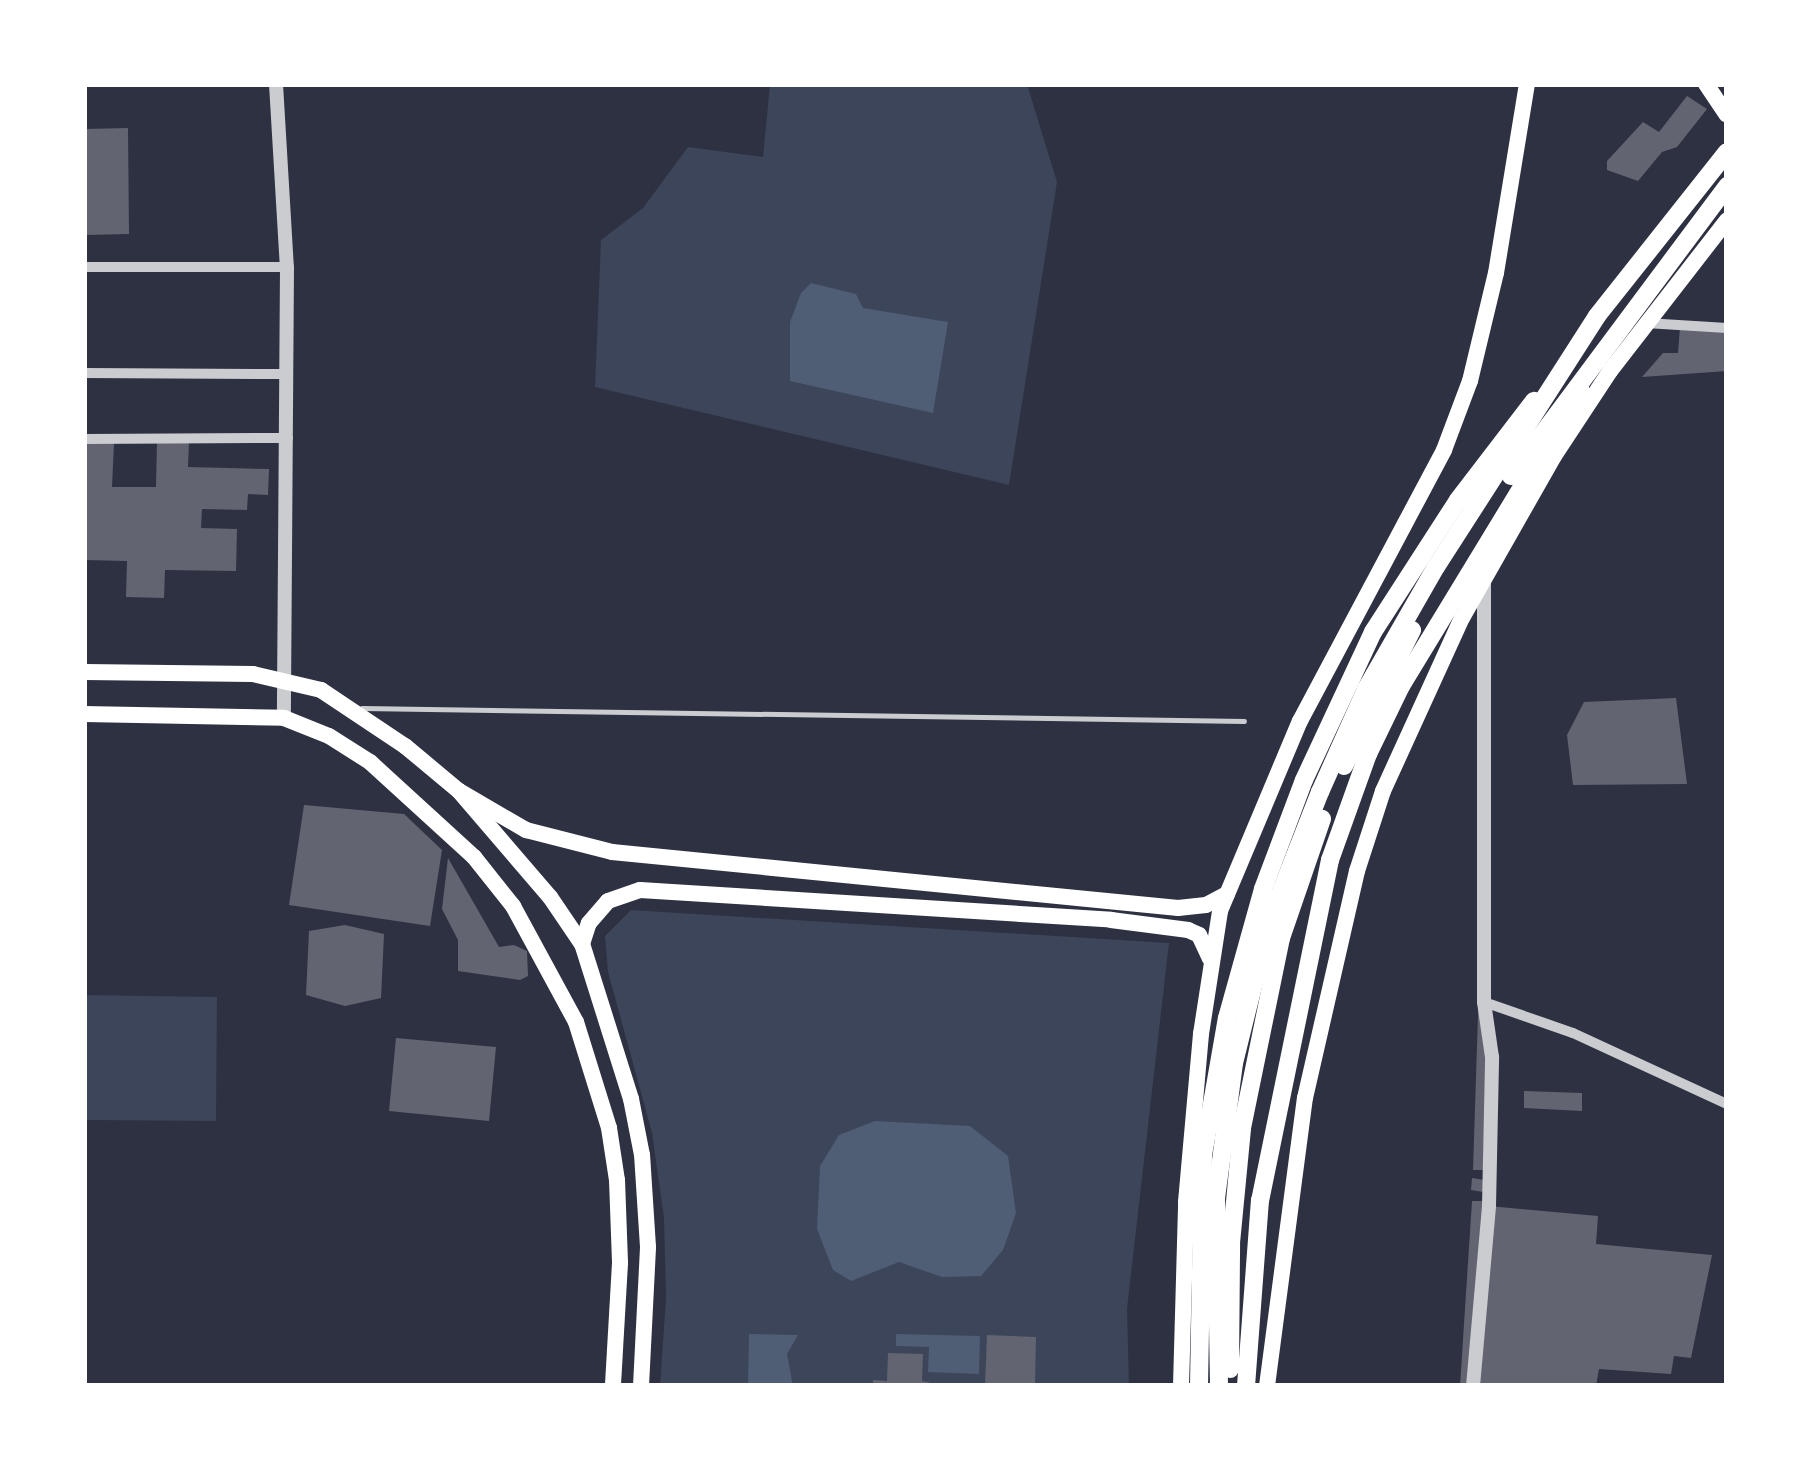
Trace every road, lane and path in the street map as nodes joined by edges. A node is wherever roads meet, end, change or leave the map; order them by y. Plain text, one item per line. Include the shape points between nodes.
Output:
1 (276, 84) edge
2 (1527, 84) edge
3 (1706, 84) edge
4 (1727, 115) edge
5 (1727, 152) edge
6 (1727, 186) edge
7 (1727, 220) edge
8 (84, 267) edge
9 (287, 267) junction
10 (1646, 323) junction
11 (1727, 328) edge
12 (1571, 355) junction
13 (1589, 372) junction
14 (84, 373) edge
15 (287, 374) junction
16 (287, 438) junction
17 (84, 439) edge
18 (1484, 577) junction
19 (84, 672) edge
20 (286, 678) junction
21 (350, 707) junction
22 (84, 715) edge
23 (284, 718) junction
24 (1244, 721) dead end
25 (329, 736) junction
26 (459, 791) junction
27 (1227, 894) junction
28 (582, 944) junction
29 (1210, 960) junction
30 (1484, 1002) junction
31 (1727, 1103) edge
32 (613, 1386) edge
33 (641, 1386) edge
34 (1180, 1386) edge
35 (1199, 1386) edge
36 (1219, 1386) edge
37 (1231, 1386) edge
38 (1246, 1386) edge
39 (1267, 1386) edge
40 (1473, 1386) edge

1 - 9 street
2 - 27 main road via 1470,381 1444,449 1300,721
3 - 4 main road
5 - 12 highway
6 - 13 highway
7 - 10 main road
8 - 9 street
9 - 15 street
10 - 11 street
10 - 18 main road via 1554,456
12 - 35 highway via 1458,500 1373,632 1304,780 1250,933 1203,1155
12 - 36 highway via 1366,689 1269,922 1234,1063 1216,1198
13 - 37 highway via 1430,597 1324,812 1281,938 1237,1166
13 - 38 highway via 1401,686 1336,841 1268,1148
14 - 15 street
15 - 16 street
16 - 17 street
16 - 20 street
18 - 30 street
18 - 39 main road via 1413,719 1357,872 1305,1098
19 - 20 main road
20 - 21 main road
20 - 23 street
21 - 24 lane
21 - 25 main road
21 - 26 main road
22 - 23 main road
23 - 25 main road
25 - 32 main road via 370,762 474,857 544,956 576,1022 617,1180
26 - 27 main road via 526,830 612,851 1178,908
26 - 28 main road
27 - 29 main road
28 - 29 main road via 597,911 640,890 1175,927 1199,935
28 - 33 main road via 642,1155 648,1247
29 - 34 main road via 1186,1202
30 - 31 street
30 - 40 street via 1492,1057 1489,1206

